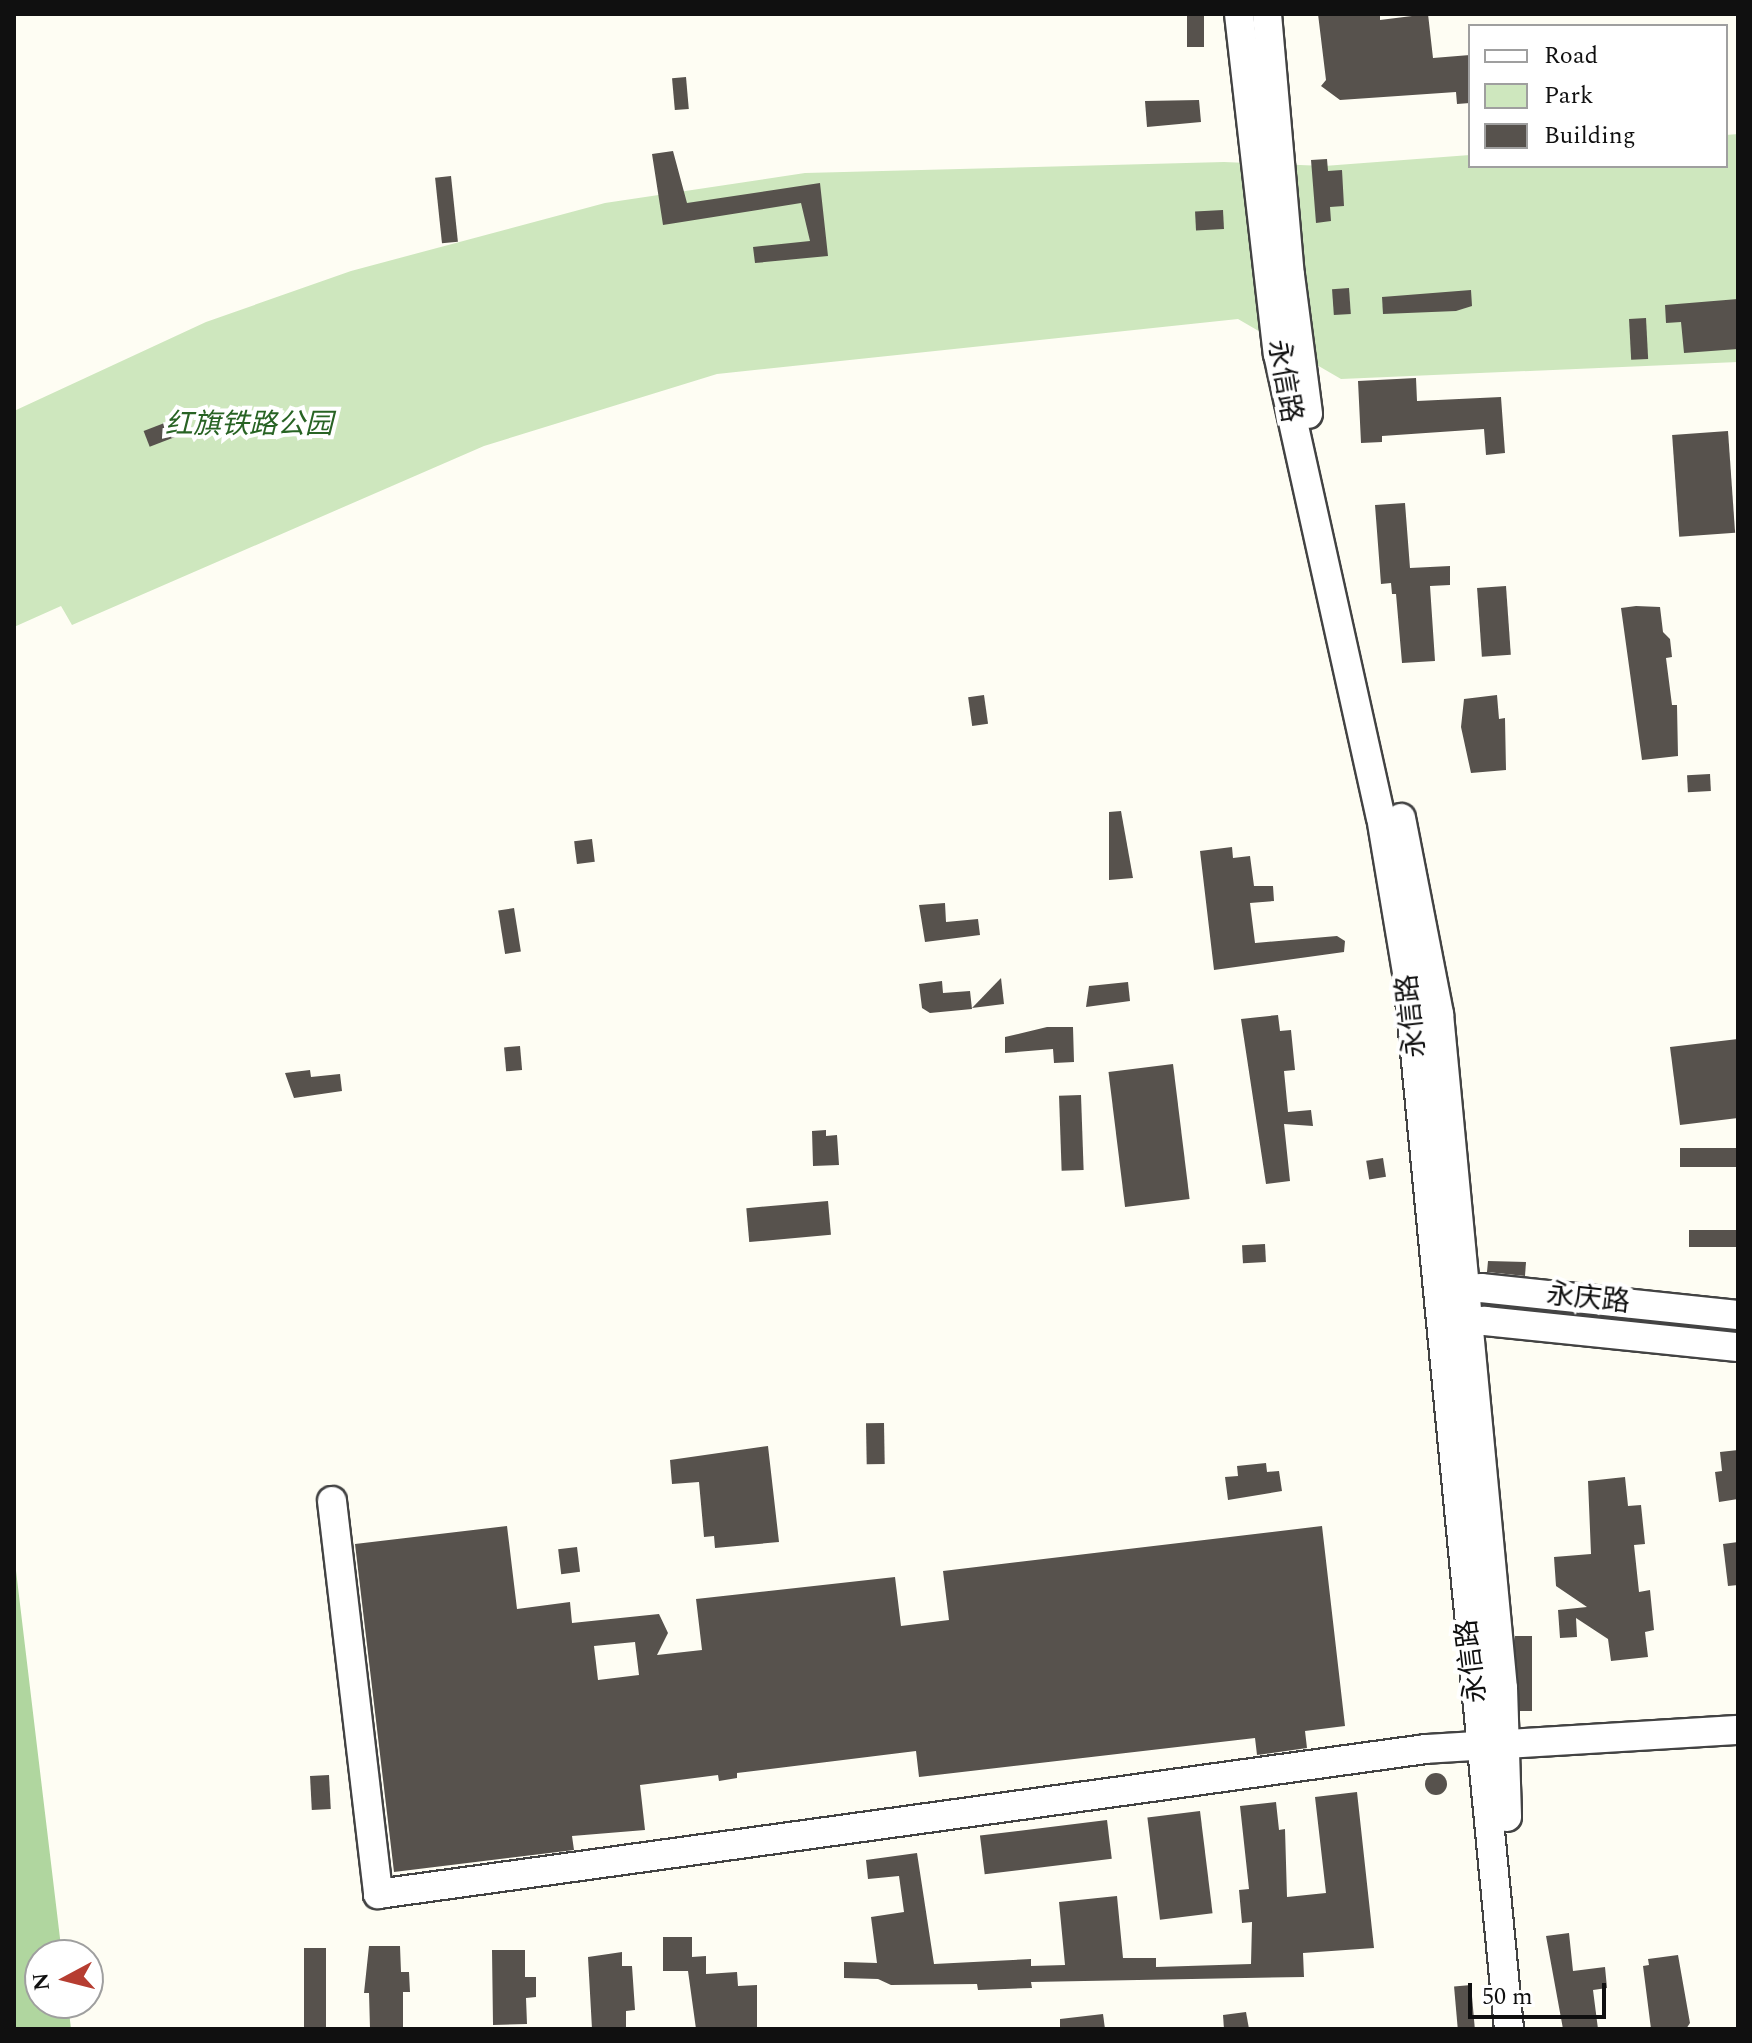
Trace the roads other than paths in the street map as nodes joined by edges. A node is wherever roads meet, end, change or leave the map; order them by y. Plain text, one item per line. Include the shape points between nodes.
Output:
1 (1239, 14) edge
2 (1267, 14) edge
3 (1451, 1291) junction
4 (1738, 1315) edge
5 (1454, 1323) junction
6 (1738, 1347) edge
7 (332, 1501) dead end
8 (1738, 1730) edge
9 (1493, 1746) junction
10 (1509, 2029) edge
11 (1526, 2029) edge

1 - 3 street, 永信路 via 1278,354 1395,883
2 - 3 street, 永信路 via 1306,405 1432,972
3 - 4 street, 永庆路
3 - 5 street, 永信路
5 - 6 street, 永庆路
5 - 9 street, 永信路
7 - 9 street via 378,1894 1425,1749
8 - 9 street
9 - 10 street, 永信路
9 - 11 street, 永信路

